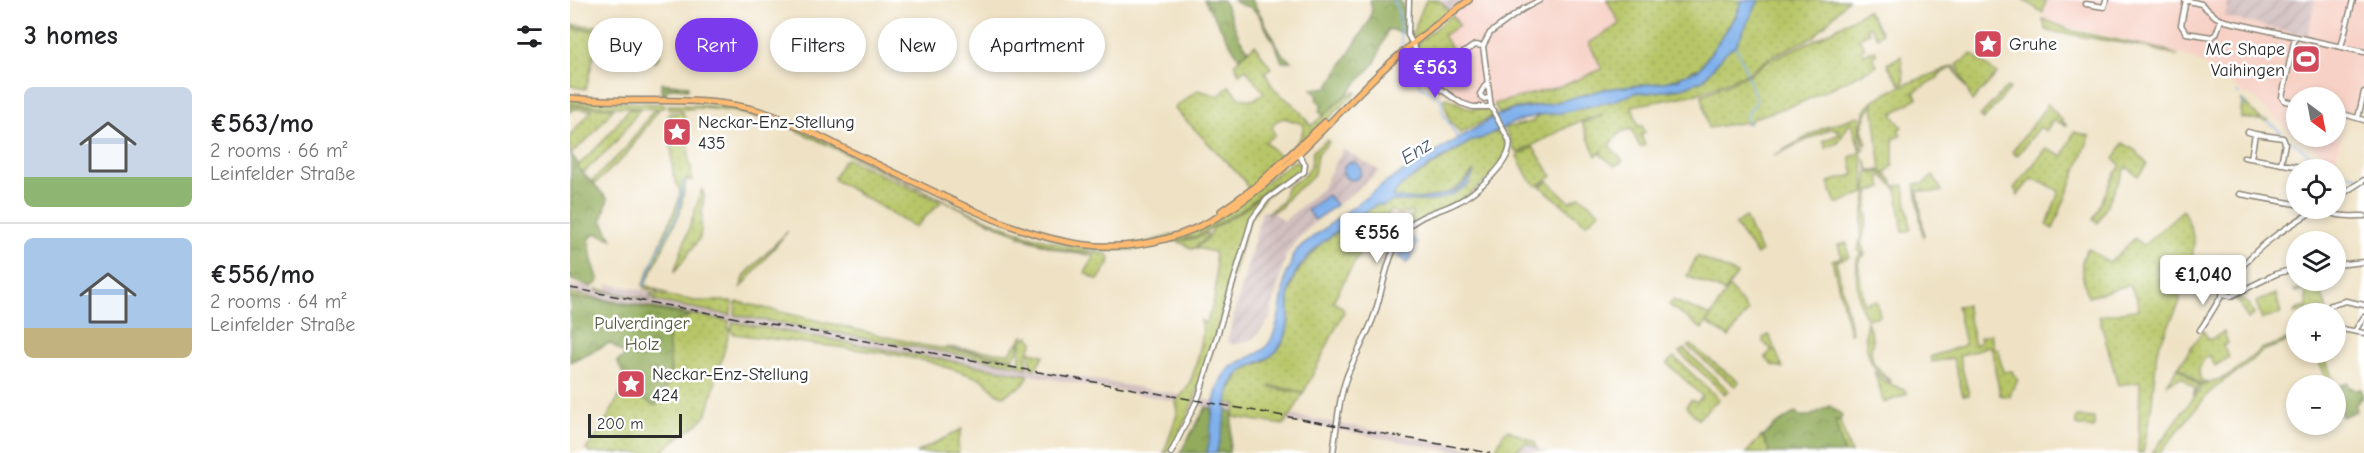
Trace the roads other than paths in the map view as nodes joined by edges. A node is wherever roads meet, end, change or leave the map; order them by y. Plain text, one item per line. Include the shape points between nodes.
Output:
1 (1409, 0) edge
2 (1469, 0) edge
3 (1540, 0) edge
4 (2106, 0) edge
5 (2186, 0) edge
6 (2353, 0) edge
7 (2086, 4) dead end
8 (2221, 20) junction
9 (2295, 37) junction
10 (1410, 46) junction
11 (1483, 46) junction
12 (2342, 47) junction
13 (2364, 52) edge
14 (1449, 63) dead end
15 (1487, 84) junction
16 (2364, 92) edge
17 (570, 96) edge
18 (1489, 98) junction
19 (2286, 102) edge
20 (1491, 107) junction
21 (2346, 115) edge
22 (2358, 118) junction
23 (2364, 120) edge
24 (2248, 132) dead end
25 (2255, 134) junction
26 (1296, 151) junction
27 (2244, 157) dead end
28 (2251, 158) junction
29 (2281, 164) junction
30 (2286, 165) edge
31 (2364, 180) edge
32 (2346, 191) edge
33 (2240, 194) dead end
34 (2286, 202) edge
35 (2346, 216) edge
36 (2364, 216) edge
37 (2301, 219) edge
38 (2364, 262) edge
39 (2346, 264) edge
40 (2286, 271) edge
41 (2223, 294) junction
42 (2338, 303) edge
43 (2364, 305) edge
44 (2364, 318) edge
45 (2200, 330) dead end
46 (2346, 330) edge
47 (2355, 331) junction
48 (2364, 333) edge
49 (1171, 453) edge
50 (1333, 453) edge

1 - 10 street
2 - 10 main road
3 - 11 street via 1490,33
4 - 7 street via 2104,7
5 - 8 street via 2202,4
5 - 8 street via 2181,25 2185,32 2211,37
6 - 12 street
8 - 9 street
9 - 12 street
9 - 19 street via 2282,97
10 - 20 street via 1418,52 1421,70 1439,88 1465,105
10 - 26 main road
11 - 14 street via 1475,45
11 - 15 street
12 - 13 street
15 - 18 street
15 - 18 street via 1480,94
16 - 22 street
17 - 26 main road via 712,100 766,110 998,218 1040,234 1087,243 1148,240 1204,221 1241,198
18 - 20 street
20 - 50 street via 1504,129 1509,152 1490,177 1464,199 1416,220 1405,230 1345,383
21 - 22 street
22 - 23 street
24 - 25 street
25 - 28 street
25 - 29 street via 2285,140
26 - 49 street via 1305,164 1304,172 1267,199 1252,219 1202,388
27 - 28 street
28 - 29 street
29 - 30 street
31 - 32 street
33 - 34 street
35 - 36 street
37 - 41 street via 2259,249
38 - 39 street
40 - 41 street via 2231,296
41 - 45 street
42 - 43 street
44 - 47 street
46 - 47 street
47 - 48 street

